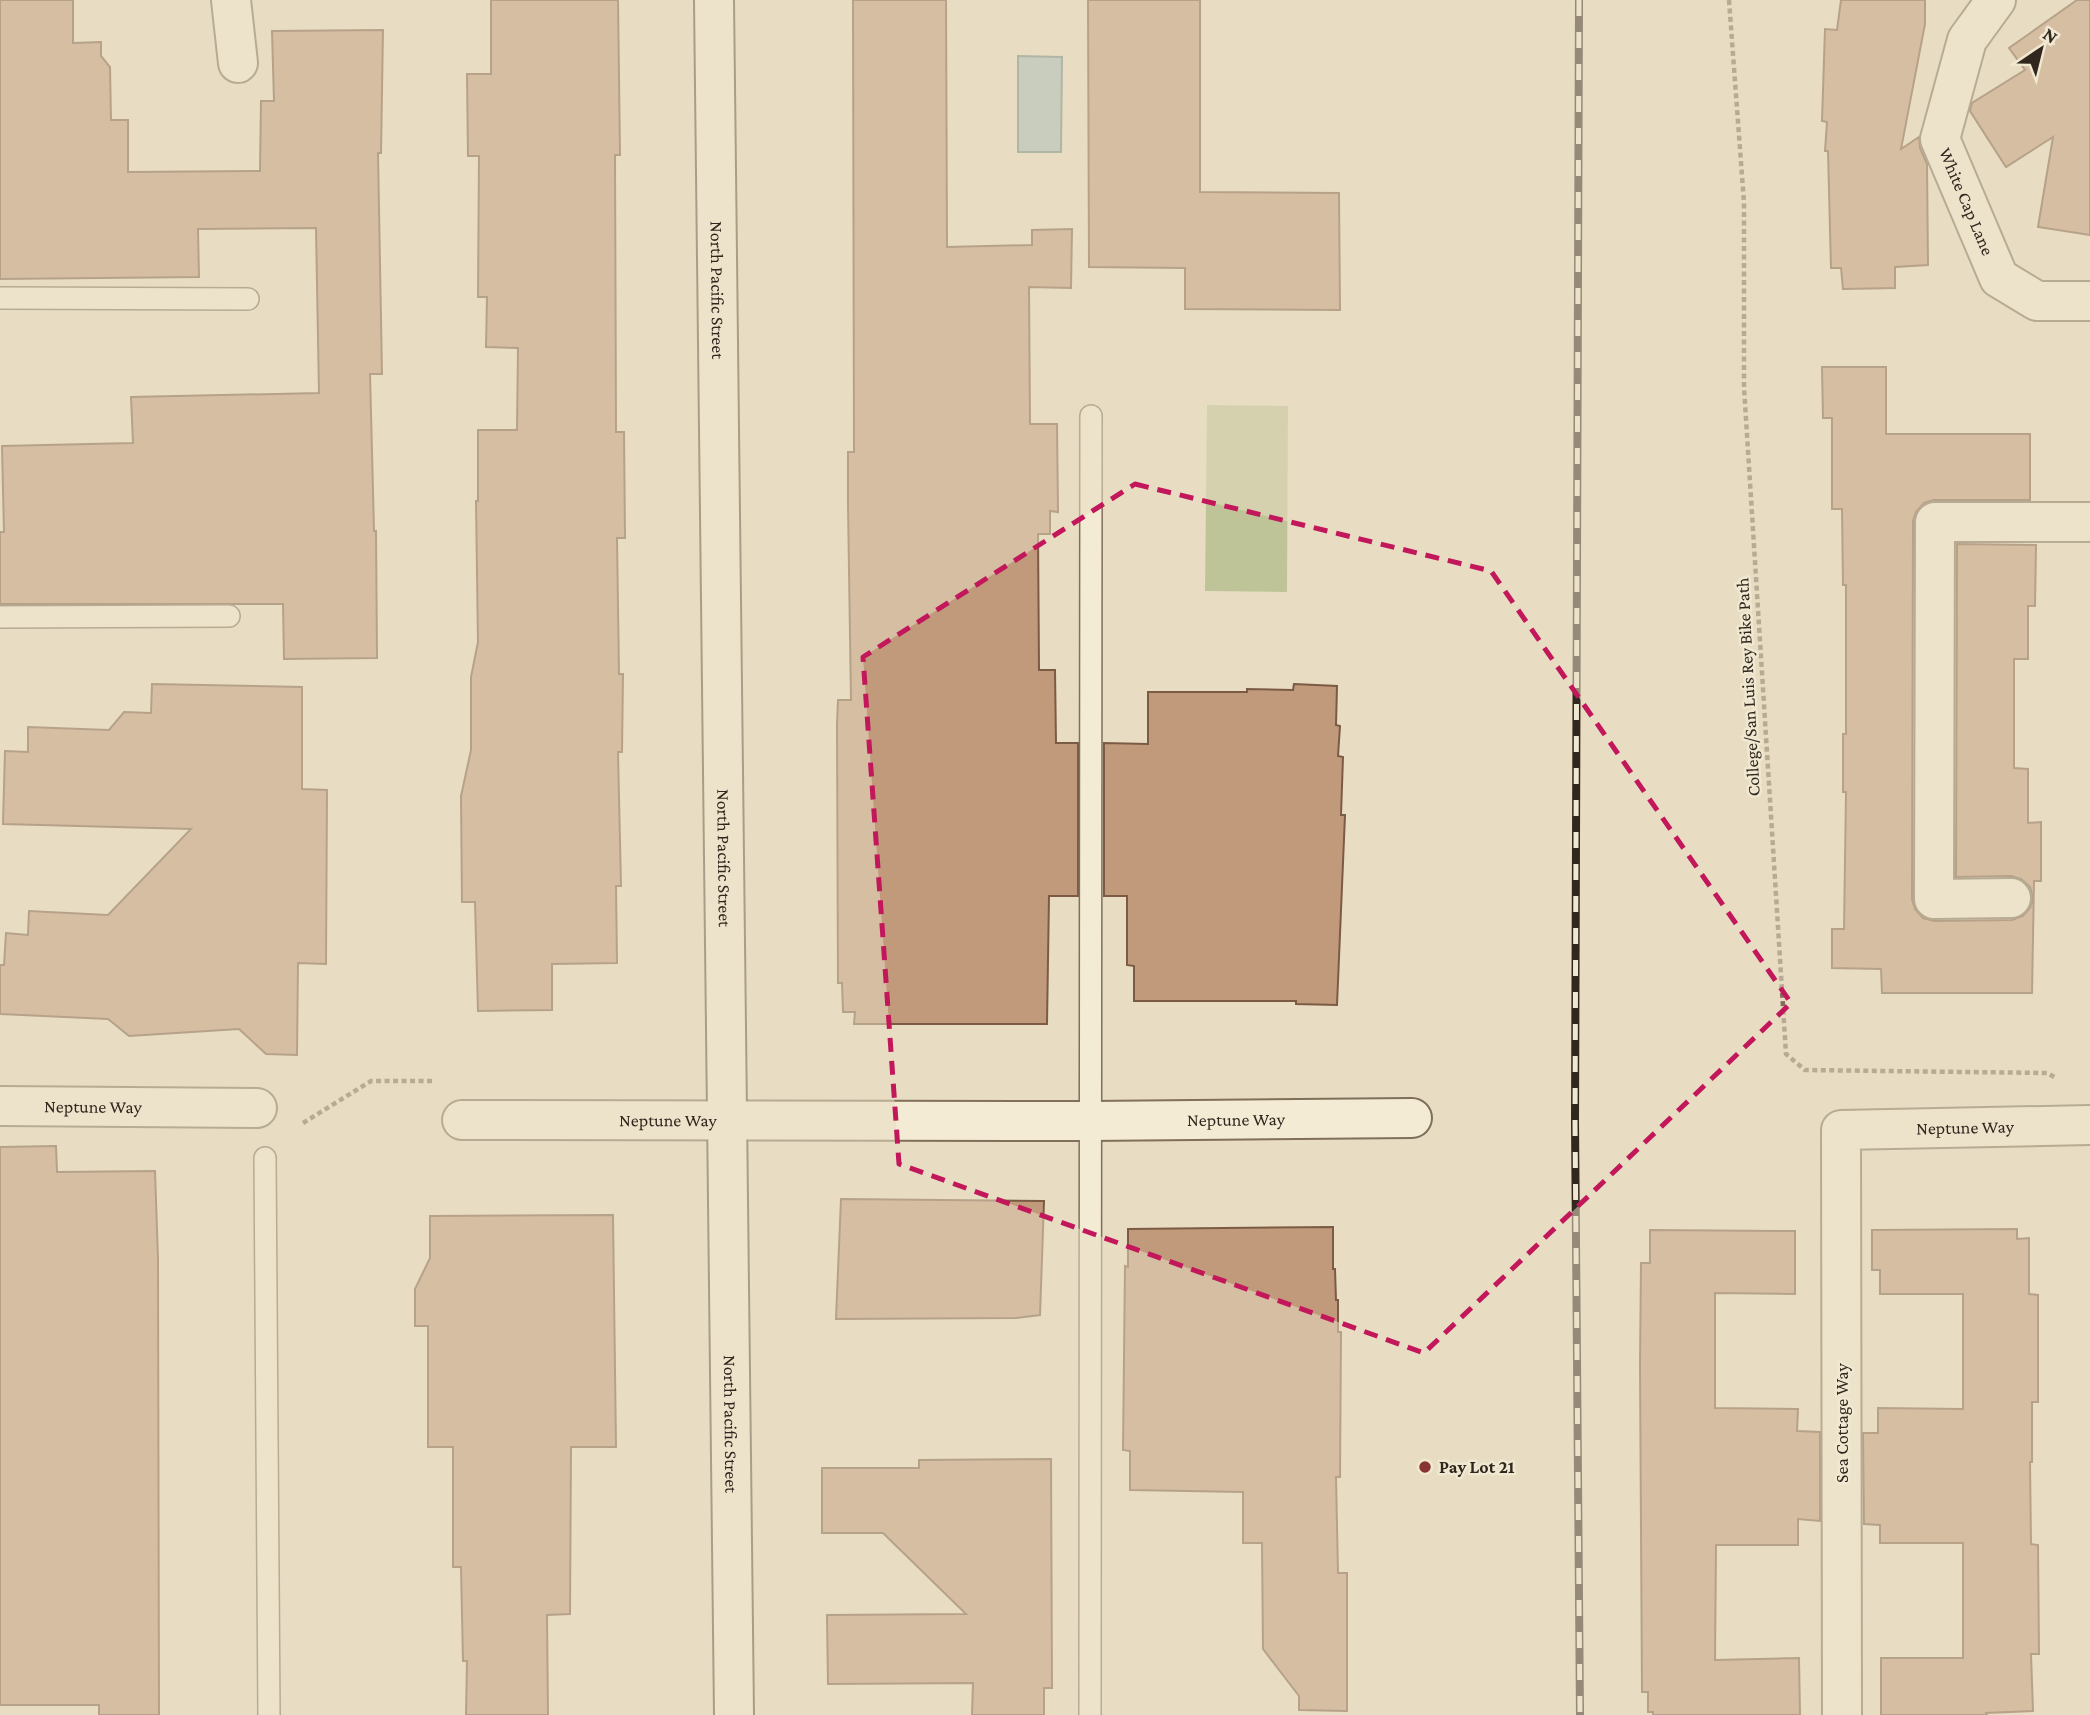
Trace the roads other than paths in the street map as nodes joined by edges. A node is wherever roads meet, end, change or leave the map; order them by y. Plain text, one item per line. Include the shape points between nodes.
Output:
1 (231, 0) edge
2 (714, 0) edge
3 (1996, 0) edge
4 (238, 63) dead end
5 (0, 298) edge
6 (248, 299) dead end
7 (2090, 301) edge
8 (1091, 416) dead end
9 (2090, 522) edge
10 (229, 616) dead end
11 (0, 617) edge
12 (2011, 898) dead end
13 (0, 1106) edge
14 (257, 1108) road end
15 (1412, 1118) dead end
16 (726, 1119) junction
17 (462, 1120) road end
18 (1090, 1121) junction
19 (2090, 1125) edge
20 (1841, 1130) joint
21 (265, 1158) dead end
22 (269, 1715) edge
23 (734, 1715) edge
24 (1090, 1715) edge
25 (1842, 1715) edge

1 - 4 street
2 - 16 street, North Pacific Street
3 - 7 street, White Cap Lane via 1967,40 1940,139 1999,278 2037,301
5 - 6 lane
8 - 18 lane
9 - 12 street via 1935,522 1934,899
10 - 11 lane
13 - 14 street, Neptune Way
15 - 18 street, Neptune Way
16 - 17 street, Neptune Way
16 - 18 street, Neptune Way
16 - 23 street, North Pacific Street
18 - 24 lane
19 - 20 street, Neptune Way
20 - 25 street, Sea Cottage Way
21 - 22 lane

